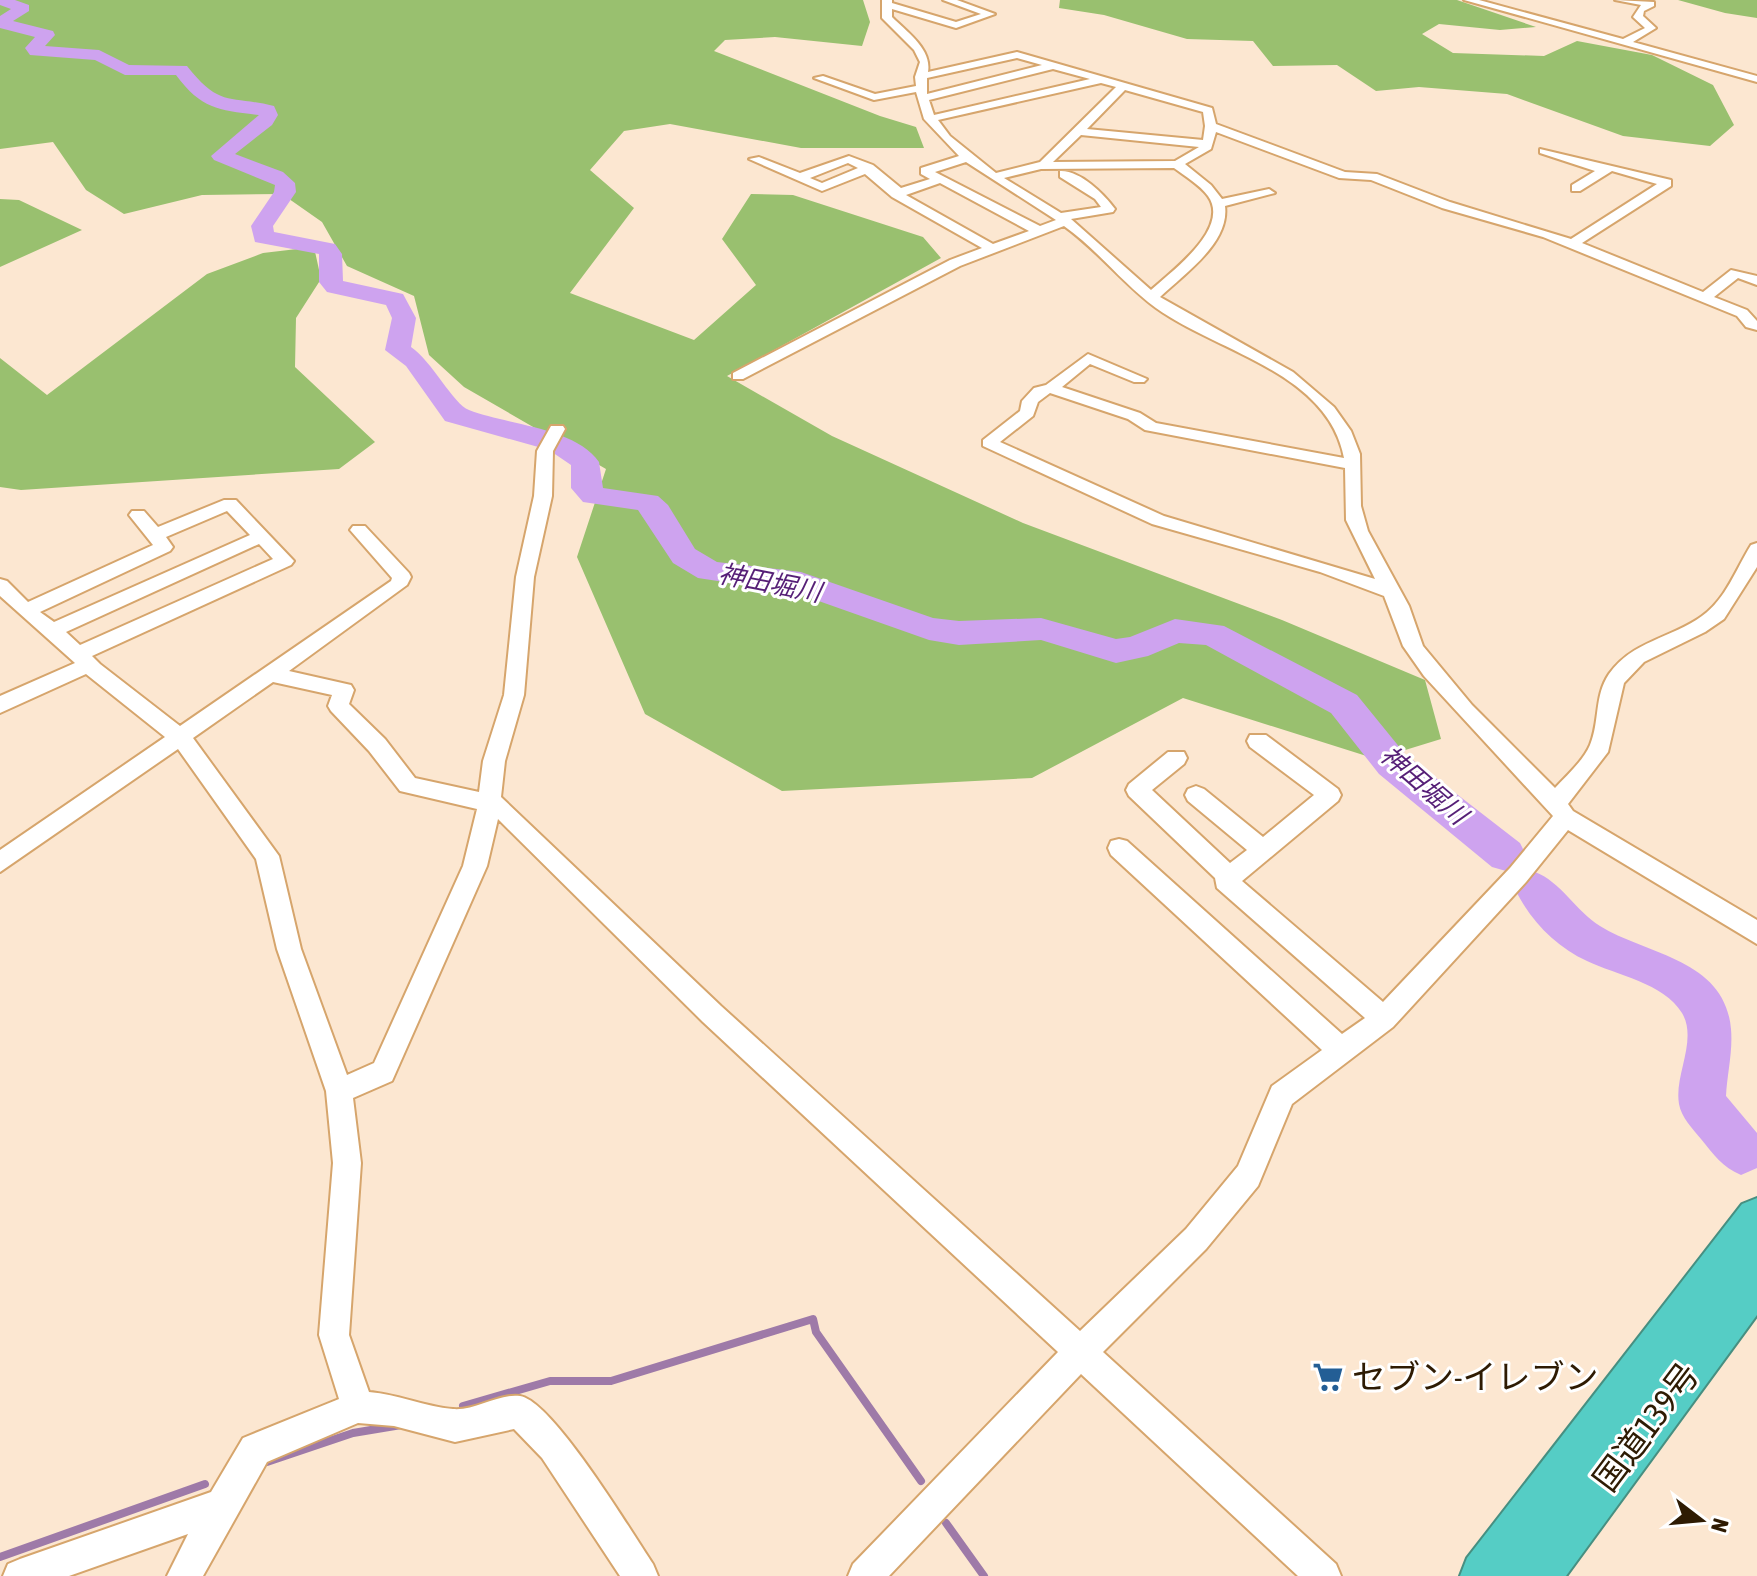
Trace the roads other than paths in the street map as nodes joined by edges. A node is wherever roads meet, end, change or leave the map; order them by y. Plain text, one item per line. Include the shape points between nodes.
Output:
1 (948, 0) edge
2 (1469, 0) edge
3 (1620, 0) edge
4 (888, 2) edge
5 (1524, 4) dead end
6 (1506, 11) junction
7 (956, 25) junction
8 (932, 33) dead end
9 (921, 37) dead end
10 (909, 40) junction
11 (1624, 43) junction
12 (1053, 66) junction
13 (819, 78) dead end
14 (1757, 79) edge
15 (1098, 80) junction
16 (1122, 87) junction
17 (921, 88) junction
18 (930, 119) junction
19 (1211, 126) junction
20 (1078, 131) junction
21 (1208, 144) junction
22 (1544, 151) dead end
23 (969, 157) junction
24 (755, 159) dead end
25 (1177, 164) junction
26 (1042, 166) junction
27 (1605, 170) junction
28 (1064, 174) dead end
29 (997, 176) junction
30 (941, 179) junction
31 (1576, 188) dead end
32 (899, 193) junction
33 (1269, 193) dead end
34 (1218, 204) junction
35 (1063, 219) junction
36 (1039, 231) junction
37 (1572, 244) junction
38 (992, 249) junction
39 (1757, 281) edge
40 (1152, 297) junction
41 (1705, 297) junction
42 (1757, 326) edge
43 (738, 376) dead end
44 (1139, 379) dead end
45 (1051, 388) junction
46 (557, 429) dead end
47 (1354, 465) junction
48 (138, 515) dead end
49 (359, 530) dead end
50 (155, 535) junction
51 (262, 536) junction
52 (1757, 549) edge
53 (0, 585) edge
54 (1390, 591) junction
55 (26, 611) junction
56 (52, 630) junction
57 (83, 659) junction
58 (268, 674) junction
59 (0, 705) edge
60 (181, 738) junction
61 (1258, 741) dead end
62 (1176, 758) dead end
63 (1196, 795) dead end
64 (487, 801) junction
65 (1561, 810) junction
66 (1119, 848) dead end
67 (1263, 850) junction
68 (0, 862) edge
69 (1229, 877) junction
70 (1757, 933) edge
71 (1384, 1019) junction
72 (1342, 1051) junction
73 (339, 1091) junction
74 (1757, 1219) edge
75 (1757, 1278) edge
76 (1081, 1351) junction
77 (358, 1407) junction
78 (222, 1505) junction
79 (20, 1576) edge
80 (184, 1576) edge
81 (641, 1576) edge
82 (865, 1576) edge
83 (1324, 1576) edge
84 (1485, 1576) edge
85 (1535, 1576) edge

1 - 7 street via 990,14
2 - 6 street
3 - 11 street via 1651,4 1638,17 1651,28
4 - 7 street
4 - 10 street via 887,18
5 - 6 street
6 - 11 street
7 - 8 street
9 - 10 street
10 - 17 street via 925,62
11 - 14 street
12 - 15 street
12 - 17 street
12 - 17 street via 1017,55
13 - 17 street via 874,97
15 - 16 street
15 - 18 street
16 - 19 street via 1208,110
16 - 20 street
17 - 18 street via 922,106
18 - 23 street
19 - 21 street
19 - 37 street via 1343,175 1373,177
20 - 21 street
20 - 26 street
21 - 25 street
22 - 27 street
23 - 29 street
23 - 30 street via 925,171
24 - 32 street via 822,187 869,168
25 - 26 street
25 - 34 street
26 - 29 street
27 - 31 street
27 - 37 street via 1611,167 1667,183
28 - 35 street via 1099,196 1109,209
29 - 35 street
30 - 32 street
30 - 36 street
32 - 38 street
33 - 34 street
34 - 40 street via 1218,232
35 - 36 street
35 - 40 street
36 - 38 street
37 - 41 street
38 - 43 street via 955,263
39 - 41 street via 1736,273
40 - 47 street via 1173,314 1303,385 1330,408
41 - 42 street via 1742,313
44 - 45 street via 1088,358
45 - 47 street via 1134,416 1151,427
45 - 54 street via 1039,391 1027,413 989,443 1158,520
46 - 64 street via 545,451 514,695
47 - 54 street via 1355,520
48 - 50 street
49 - 58 street via 402,577 398,585
50 - 51 street via 230,504
50 - 55 street via 164,547
51 - 56 street
51 - 57 street via 285,561
52 - 65 street via 1728,601 1708,622 1654,645 1616,678 1600,746
53 - 55 street
54 - 65 street via 1414,649
55 - 56 street
56 - 57 street
57 - 59 street
57 - 60 street
58 - 60 street
58 - 64 street via 344,690 338,706 408,785
60 - 68 street
60 - 73 street via 267,856 289,949
61 - 67 street via 1330,795
62 - 69 street via 1137,790
63 - 67 street
64 - 73 street via 475,866 383,1072
64 - 76 street via 498,805 712,1014
65 - 70 street
65 - 71 street via 1518,875
66 - 72 street
67 - 69 street
69 - 71 street via 1225,881
71 - 72 street
72 - 76 street via 1282,1095 1248,1176 1196,1239
73 - 77 street via 347,1163 334,1335
74 - 84 highway, 国道139号
75 - 85 highway, 国道139号
76 - 82 street
76 - 83 street
77 - 78 street via 255,1450
77 - 81 street via 455,1426 519,1412 554,1446
78 - 79 street
78 - 80 street

